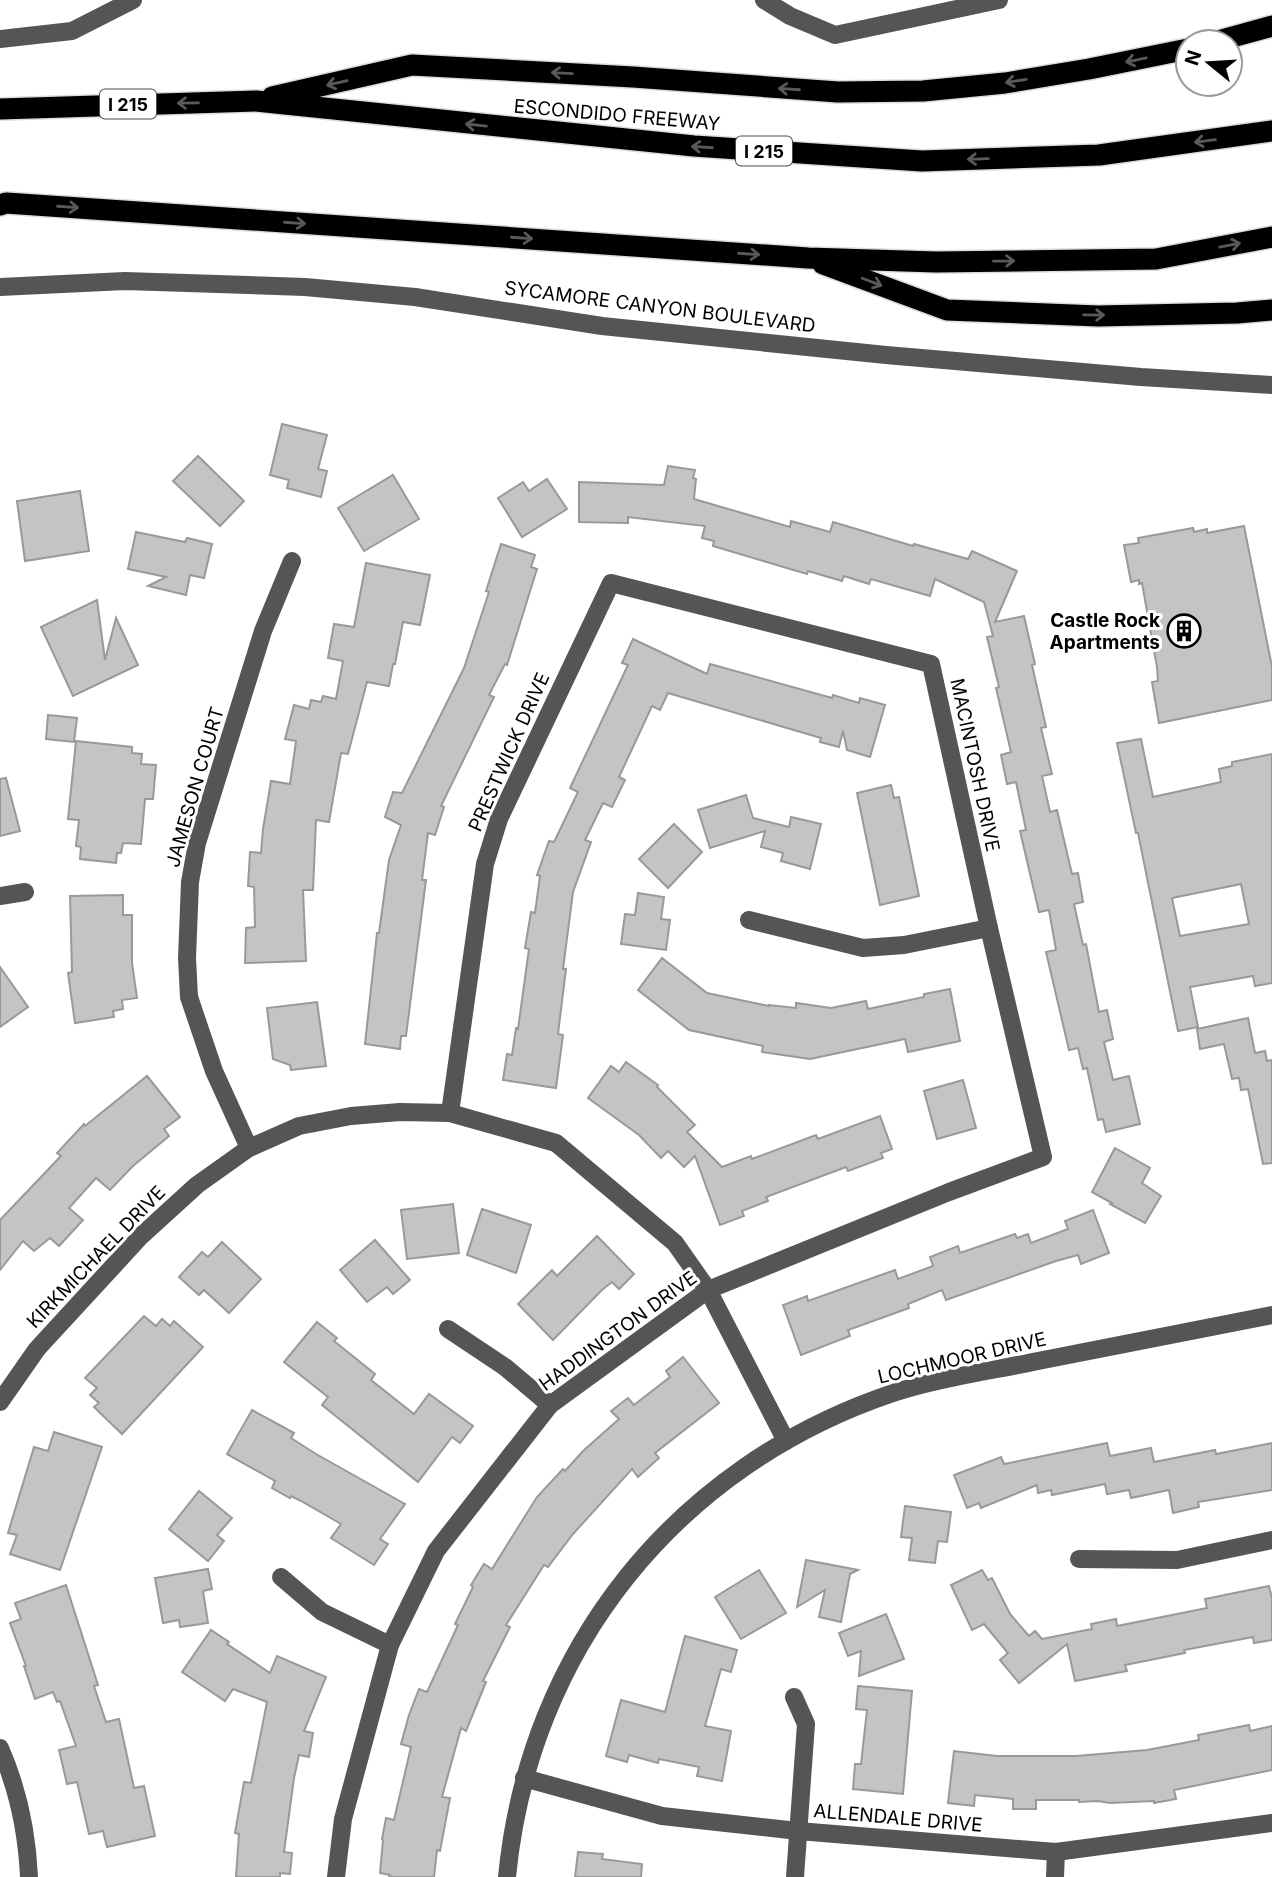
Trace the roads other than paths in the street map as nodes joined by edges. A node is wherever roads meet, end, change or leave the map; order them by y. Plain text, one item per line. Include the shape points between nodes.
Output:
1 (133, 0) edge
2 (764, 0) edge
3 (999, 0) edge
4 (1272, 26) edge
5 (1244, 34) edge
6 (0, 39) edge
7 (1174, 52) edge
8 (256, 101) junction
9 (0, 109) edge
10 (1272, 131) edge
11 (0, 205) edge
12 (1272, 237) edge
13 (808, 258) junction
14 (0, 287) edge
15 (1272, 310) edge
16 (1272, 385) edge
17 (292, 561) dead end
18 (611, 583) joint
19 (25, 892) dead end
20 (0, 895) edge
21 (749, 920) dead end
22 (989, 928) junction
23 (450, 1113) junction
24 (249, 1148) junction
25 (1043, 1157) joint
26 (708, 1290) junction
27 (1272, 1315) edge
28 (448, 1329) dead end
29 (0, 1402) edge
30 (550, 1405) junction
31 (786, 1441) junction
32 (1272, 1540) edge
33 (1079, 1559) dead end
34 (281, 1577) dead end
35 (390, 1645) junction
36 (794, 1697) dead end
37 (0, 1748) edge
38 (524, 1778) junction
39 (1272, 1823) edge
40 (798, 1831) junction
41 (1056, 1852) junction
42 (29, 1877) edge
43 (336, 1877) edge
44 (507, 1877) edge
45 (795, 1877) edge
46 (1055, 1877) edge

1 - 6 street via 72,31
2 - 3 street via 835,35
4 - 5 highway
7 -> 8 highway via 1005,83 923,91 838,92 412,65
8 -> 9 highway, ESCONDIDO FREEWAY / I 215
10 -> 8 highway, ESCONDIDO FREEWAY / I 215 via 1099,155 922,161 694,146
11 -> 13 highway
13 -> 12 highway via 936,262 1156,259
13 -> 15 highway via 947,310 1098,316
14 - 16 street, SYCAMORE CANYON BOULEVARD via 125,281 319,288 415,297 602,326 886,355
17 - 24 street, JAMESON COURT via 263,631 197,843 190,882 189,997 214,1071
18 - 22 street, MACINTOSH DRIVE via 931,664
18 - 23 street, PRESTWICK DRIVE via 499,819 485,863
19 - 20 street
21 - 22 street via 863,948
22 - 25 street, MACINTOSH DRIVE
23 - 24 street, KIRKMICHAEL DRIVE via 351,1116 299,1126
23 - 26 street, KIRKMICHAEL DRIVE via 556,1143 675,1243
24 - 29 street, KIRKMICHAEL DRIVE via 197,1185 141,1236 37,1349
25 - 26 street, HADDINGTON DRIVE
26 - 30 street, HADDINGTON DRIVE
26 - 31 street, KIRKMICHAEL DRIVE
27 - 31 street, LOCHMOOR DRIVE via 895,1392
28 - 30 street via 505,1367
30 - 35 street, HADDINGTON DRIVE via 436,1551
31 - 38 street, LOCHMOOR DRIVE via 702,1497 629,1572 571,1661 539,1731
32 - 33 street via 1177,1560
34 - 35 street via 322,1612
35 - 43 street, HADDINGTON DRIVE via 343,1819
36 - 40 street via 806,1724
37 - 42 street via 20,1804
38 - 40 street, ALLENDALE DRIVE via 662,1816
38 - 44 street, LOCHMOOR DRIVE
39 - 41 street, ALLENDALE DRIVE
40 - 41 street, ALLENDALE DRIVE
40 - 45 street
41 - 46 street

